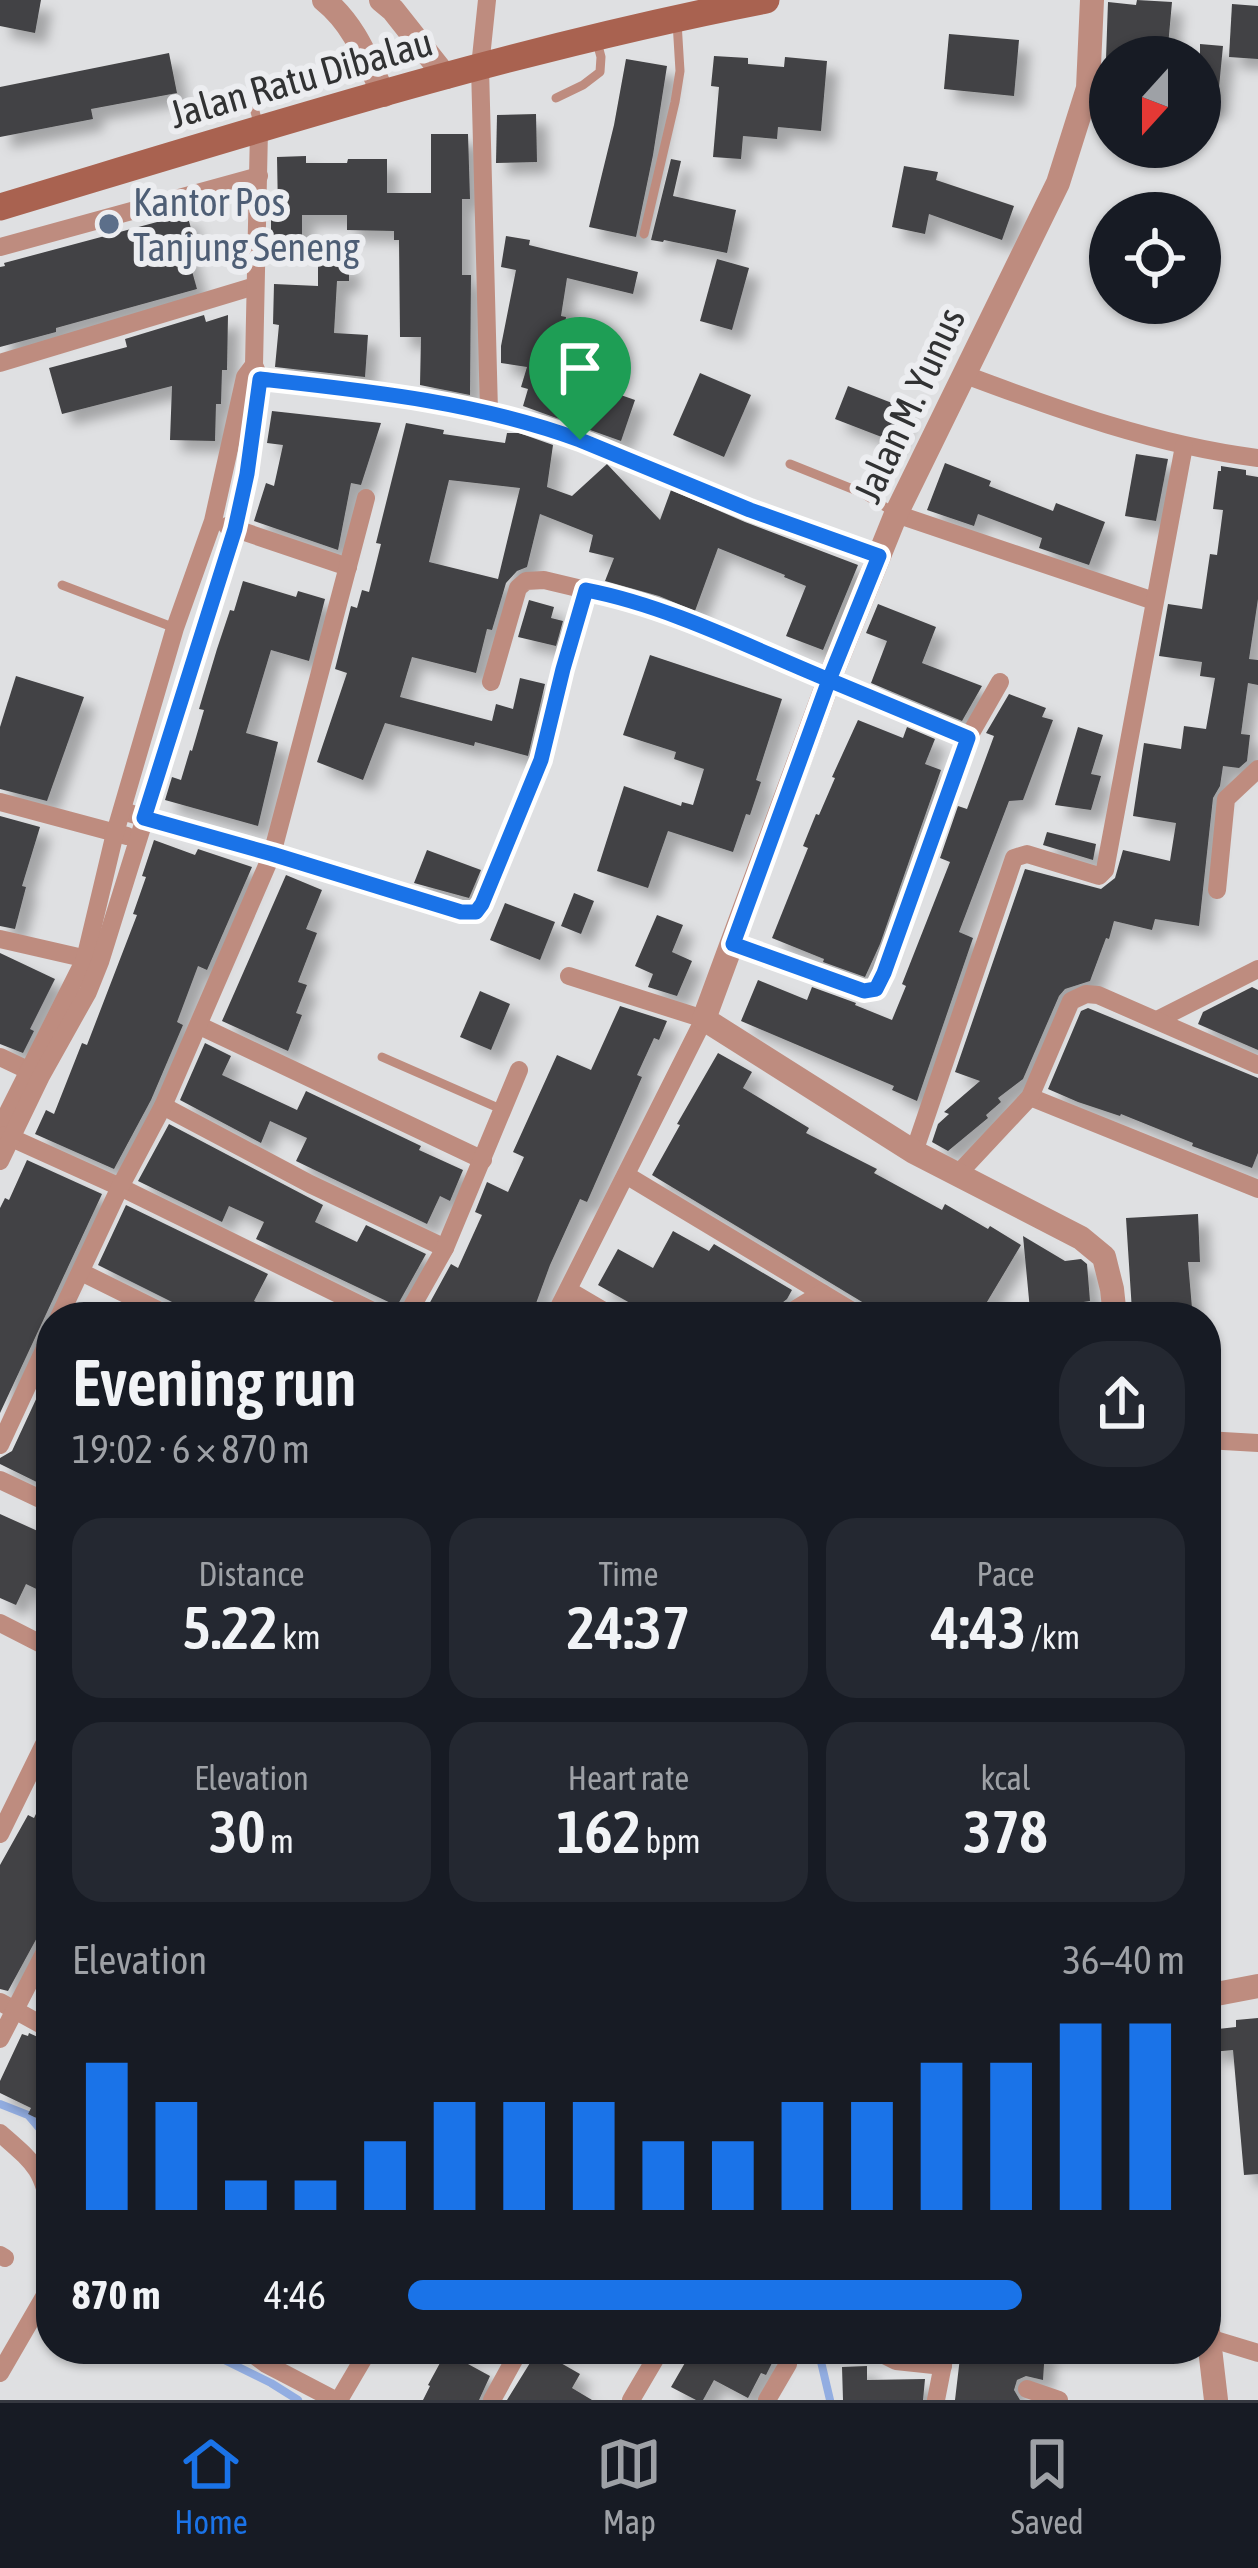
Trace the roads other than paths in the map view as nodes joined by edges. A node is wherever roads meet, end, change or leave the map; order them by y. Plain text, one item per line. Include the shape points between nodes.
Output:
1 (324, 0) edge
2 (381, 0) edge
3 (487, 0) edge
4 (766, 0) edge
5 (1092, 0) edge
6 (677, 17) junction
7 (595, 37) junction
8 (480, 67) junction
9 (313, 70) dead end
10 (446, 77) junction
11 (384, 95) junction
12 (556, 98) dead end
13 (259, 130) junction
14 (260, 176) junction
15 (0, 207) edge
16 (644, 234) dead end
17 (0, 247) edge
18 (255, 286) junction
19 (0, 363) edge
20 (253, 374) junction
21 (963, 374) junction
22 (488, 411) junction
23 (1184, 446) junction
24 (1258, 458) edge
25 (790, 464) dead end
26 (366, 497) dead end
27 (896, 514) junction
28 (213, 521) junction
29 (235, 529) junction
30 (879, 556) junction
31 (348, 567) junction
32 (62, 585) dead end
33 (586, 590) junction
34 (1154, 601) junction
35 (175, 628) junction
36 (829, 680) junction
37 (491, 682) dead end
38 (1000, 682) dead end
39 (968, 738) junction
40 (1258, 769) edge
41 (0, 802) edge
42 (122, 812) junction
43 (144, 818) junction
44 (115, 833) junction
45 (137, 839) junction
46 (272, 854) junction
47 (1217, 890) dead end
48 (0, 939) edge
49 (733, 944) junction
50 (93, 960) junction
51 (1258, 969) edge
52 (569, 976) dead end
53 (704, 1019) junction
54 (1157, 1020) junction
55 (200, 1026) junction
56 (382, 1057) dead end
57 (0, 1058) edge
58 (1258, 1065) edge
59 (519, 1070) dead end
60 (34, 1073) junction
61 (1030, 1097) junction
62 (164, 1106) junction
63 (503, 1110) junction
64 (4, 1133) edge
65 (914, 1152) junction
66 (483, 1160) junction
67 (0, 1161) edge
68 (626, 1174) junction
69 (957, 1174) junction
70 (120, 1187) junction
71 (1258, 1189) edge
72 (445, 1248) junction
73 (80, 1273) junction
74 (568, 1290) junction
75 (822, 1293) junction
76 (66, 1302) edge
77 (141, 1302) edge
78 (354, 1302) edge
79 (414, 1302) edge
80 (562, 1302) edge
81 (588, 1302) edge
82 (807, 1302) edge
83 (837, 1302) edge
84 (1113, 1302) edge
85 (36, 1377) edge
86 (1221, 1441) edge
87 (1258, 1443) edge
88 (0, 1445) edge
89 (0, 1480) edge
90 (36, 1497) edge
91 (0, 1623) edge
92 (36, 1641) edge
93 (36, 1761) edge
94 (0, 1834) edge
95 (36, 1963) edge
96 (1258, 1986) edge
97 (1221, 1993) edge
98 (8, 2006) edge
99 (36, 2022) edge
100 (0, 2039) edge
101 (0, 2133) edge
102 (36, 2168) edge
103 (36, 2311) edge
104 (1221, 2333) edge
105 (1258, 2353) edge
106 (266, 2364) edge
107 (360, 2364) edge
108 (511, 2364) edge
109 (652, 2364) edge
110 (788, 2364) edge
111 (944, 2364) edge
112 (1212, 2364) edge
113 (0, 2373) edge
114 (1028, 2389) dead end
115 (337, 2400) edge
116 (491, 2400) edge
117 (631, 2400) edge
118 (767, 2400) edge
119 (936, 2400) edge
120 (1059, 2400) edge
121 (1216, 2400) edge

1 - 11 street via 353,30
2 - 10 street
3 - 8 street
4 - 6 main road, Jalan Ratu Dibalau
5 - 21 street, Jalan M. Yunus via 1088,88 1058,183
6 - 7 main road, Jalan Ratu Dibalau
6 - 16 lane via 680,71
7 - 8 main road, Jalan Ratu Dibalau
7 - 12 lane via 600,72
8 - 10 main road, Jalan Ratu Dibalau
8 - 22 street
9 - 13 lane via 254,89
10 - 11 main road, Jalan Ratu Dibalau
11 - 13 main road, Jalan Ratu Dibalau
13 - 14 street
13 - 15 main road, Jalan Ratu Dibalau
14 - 17 street
14 - 18 street
18 - 19 street
18 - 20 street
20 - 22 street
20 - 28 street
20 - 29 street
21 - 23 street
21 - 27 street, Jalan M. Yunus
22 - 30 street
23 - 24 street
23 - 34 street
25 - 27 lane
26 - 31 street
27 - 30 street, Jalan M. Yunus
27 - 34 street
28 - 29 street
28 - 35 street
29 - 31 street
29 - 43 street
30 - 36 street, Jalan M. Yunus
31 - 46 street
32 - 35 lane
33 - 36 street via 655,609
33 - 37 street via 544,580 518,588
33 - 46 street via 541,760 476,912
34 - 65 street via 1105,870 1099,876 1027,854 1014,858
35 - 42 street
36 - 39 street
36 - 49 street, Jalan M. Yunus
38 - 39 street
39 - 49 street via 876,989
40 - 47 street via 1226,800
41 - 44 street
42 - 43 street
42 - 44 street
43 - 45 street
43 - 46 street
44 - 45 street
44 - 50 street
45 - 50 street
46 - 55 street
48 - 50 street
49 - 53 street, Jalan M. Yunus
50 - 60 street via 88,992
51 - 54 street
52 - 53 street
53 - 65 street
53 - 68 street
54 - 58 street
54 - 61 street via 1097,995 1078,996
55 - 62 street
55 - 66 street
56 - 63 lane
57 - 60 street
59 - 63 street
60 - 64 street
61 - 69 street
61 - 71 street
62 - 70 street
62 - 72 street
63 - 66 street
64 - 67 street
64 - 70 street
65 - 69 street
66 - 72 street
68 - 74 street
68 - 75 street
69 - 84 street via 1081,1238 1104,1257
70 - 73 street
70 - 78 street
72 - 79 street
73 - 76 street
73 - 77 street
74 - 80 street
74 - 81 street
75 - 82 street
75 - 83 street
85 - 88 street
86 - 87 street
89 - 90 street
91 - 92 street
93 - 94 street
95 - 98 street
96 - 97 street
98 - 99 street
98 - 100 street
101 - 102 street
103 - 113 street
104 - 105 street
106 - 115 street
107 - 115 street
108 - 116 street
109 - 117 street
110 - 118 street
111 - 119 street
112 - 121 street
114 - 120 street

